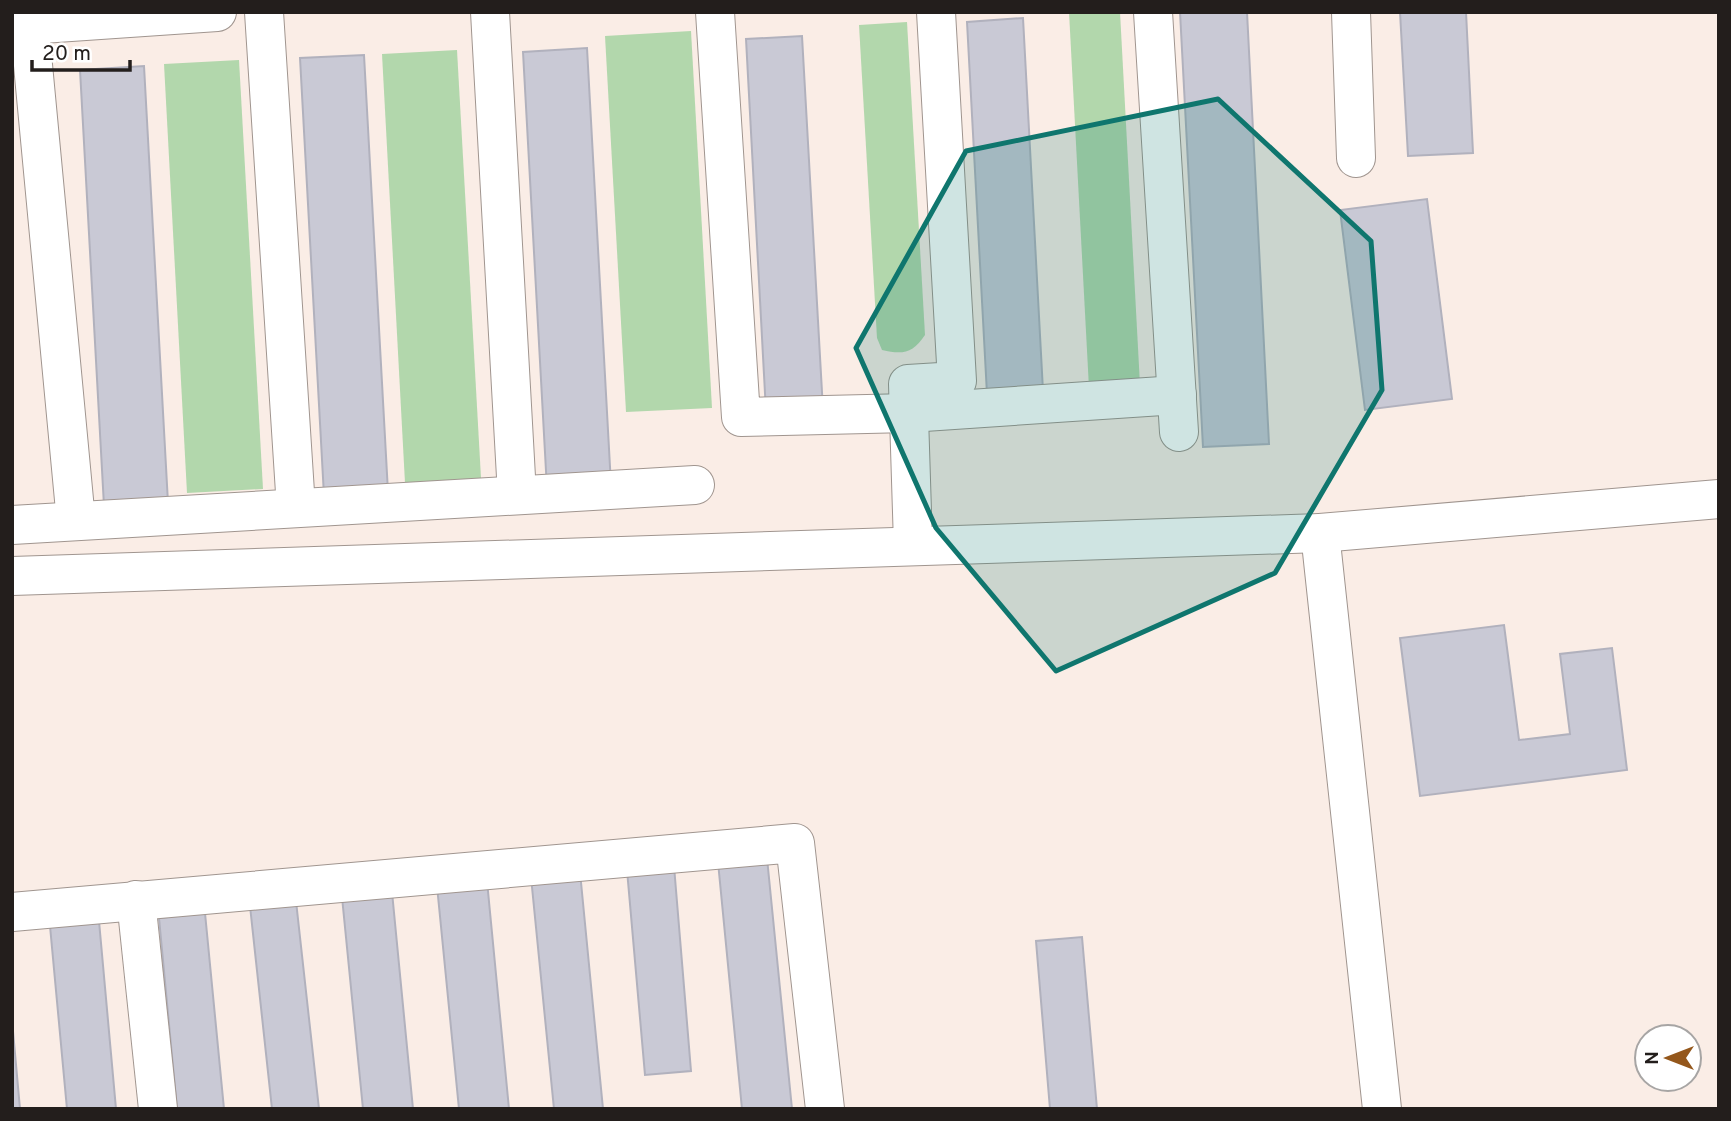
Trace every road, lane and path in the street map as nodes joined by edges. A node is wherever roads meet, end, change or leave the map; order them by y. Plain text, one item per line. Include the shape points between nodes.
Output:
1 (216, 12) edge
2 (264, 12) edge
3 (490, 12) edge
4 (715, 12) edge
5 (936, 12) edge
6 (1153, 12) edge
7 (1351, 12) edge
8 (23, 21) edge
9 (1356, 158) dead end
10 (909, 413) junction
11 (695, 485) dead end
12 (517, 495) junction
13 (1719, 499) edge
14 (296, 508) junction
15 (76, 521) junction
16 (12, 525) edge
17 (1321, 533) junction
18 (913, 544) junction
19 (12, 576) edge
20 (136, 900) junction
21 (12, 912) edge
22 (158, 1109) edge
23 (825, 1109) edge
24 (1382, 1109) edge

1 - 8 street
2 - 14 street
3 - 12 street
4 - 10 street via 741,417
5 - 10 street via 957,381 908,383
6 - 10 street via 1178,414
7 - 9 street
8 - 15 street
10 - 18 street
11 - 12 street
12 - 14 street
13 - 17 street
14 - 15 street
15 - 16 street
17 - 18 street
17 - 24 street
18 - 19 street
20 - 21 street
20 - 22 street
20 - 23 street via 795,843

